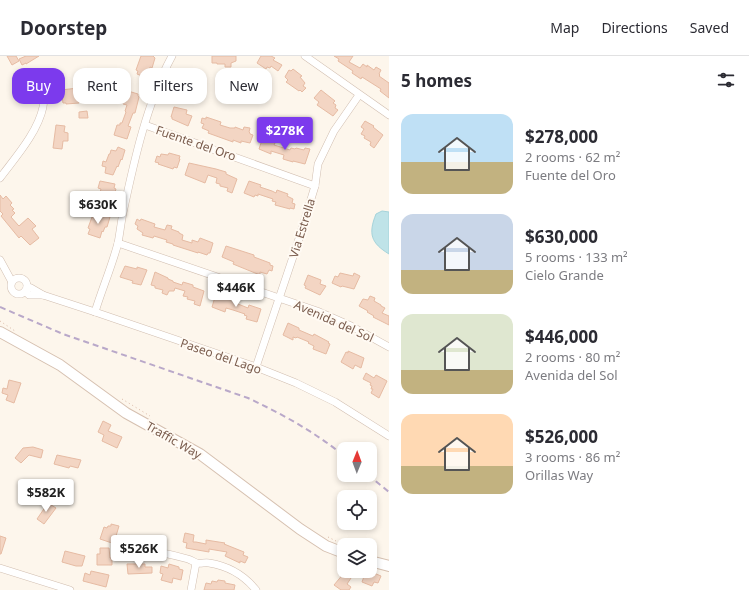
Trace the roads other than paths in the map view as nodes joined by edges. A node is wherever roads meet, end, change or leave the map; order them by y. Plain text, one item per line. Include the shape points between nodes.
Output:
1 (172, 56) edge
2 (305, 56) edge
3 (359, 95) junction
4 (43, 104) edge
5 (389, 115) edge
6 (145, 125) junction
7 (0, 178) edge
8 (315, 186) junction
9 (118, 243) junction
10 (0, 260) edge
11 (12, 282) junction
12 (26, 289) junction
13 (280, 298) junction
14 (95, 312) junction
15 (0, 332) edge
16 (389, 347) edge
17 (256, 367) junction
18 (389, 436) edge
19 (131, 548) dead end
20 (337, 550) edge
21 (196, 563) junction
22 (377, 563) edge
23 (389, 566) edge
24 (0, 568) edge
25 (70, 590) edge
26 (191, 590) edge
27 (256, 590) edge

1 - 6 street
2 - 3 street
3 - 5 street
3 - 8 street, Via Estrella via 327,145 318,164
4 - 7 street via 30,137
6 - 8 street, Fuente del Oro
6 - 9 street
8 - 13 street, Via Estrella
9 - 13 street, Avenida del Sol
9 - 14 street
10 - 11 street
11 - 12 street via 22,279 26,282
11 - 12 street via 11,290 14,293 22,294
12 - 14 street, Paseo del Lago via 29,295 43,296
13 - 16 street, Avenida del Sol via 351,326
13 - 17 street, Via Estrella
14 - 17 street, Paseo del Lago
15 - 20 street, Traffic Way via 60,364 126,413 200,454 312,537
17 - 18 street, Paseo del Lago via 336,402
19 - 21 street via 163,553
21 - 26 street
21 - 27 street via 208,563 232,570
22 - 23 street
24 - 25 street

